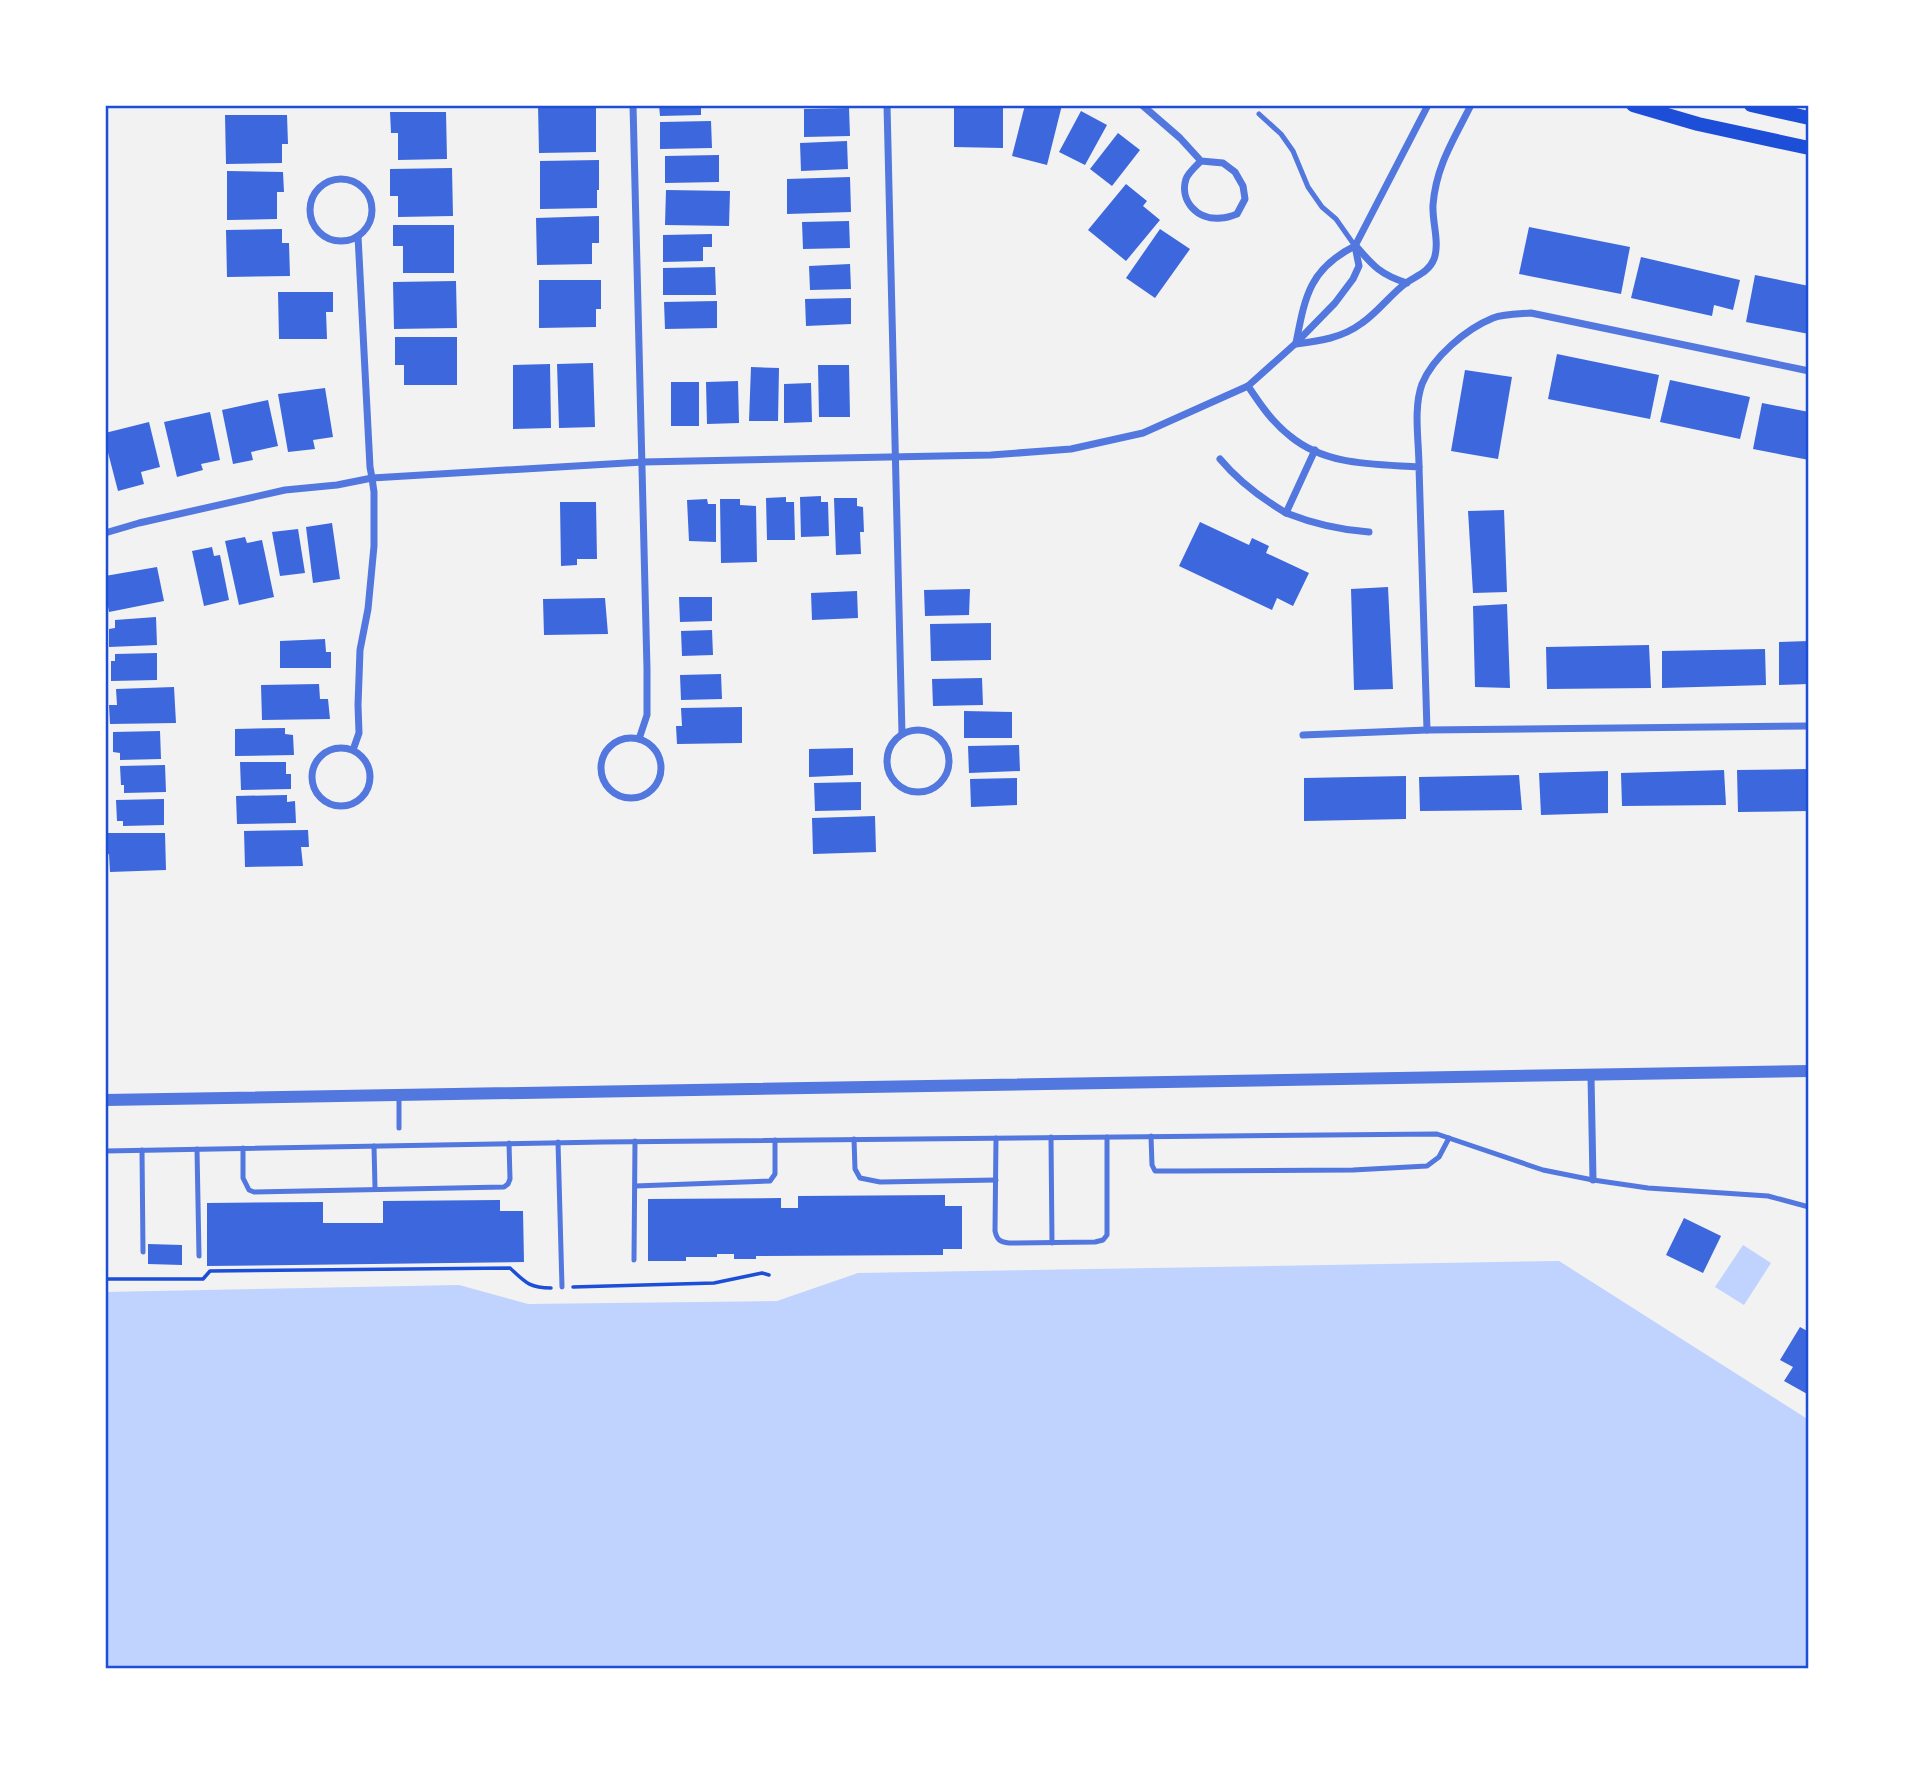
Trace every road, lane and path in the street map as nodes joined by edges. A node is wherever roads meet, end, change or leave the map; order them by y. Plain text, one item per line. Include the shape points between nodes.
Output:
1 (634, 105) edge
2 (887, 105) edge
3 (1142, 105) edge
4 (1428, 105) edge
5 (1471, 105) edge
6 (1633, 105) edge
7 (1751, 105) edge
8 (1259, 114) dead end
9 (1809, 118) edge
10 (1809, 148) edge
11 (1201, 161) junction
12 (358, 236) junction
13 (1355, 246) junction
14 (1407, 283) junction
15 (1295, 344) junction
16 (1809, 371) edge
17 (1248, 386) junction
18 (1315, 450) junction
19 (896, 457) junction
20 (1220, 459) dead end
21 (643, 462) junction
22 (1419, 467) junction
23 (372, 478) junction
24 (1286, 513) junction
25 (1369, 532) dead end
26 (105, 533) edge
27 (1809, 726) edge
28 (1427, 730) junction
29 (902, 734) junction
30 (1303, 735) dead end
31 (639, 739) junction
32 (352, 750) junction
33 (1809, 1071) edge
34 (1591, 1076) junction
35 (399, 1096) junction
36 (105, 1100) edge
37 (400, 1128) dead end
38 (1152, 1136) junction
39 (1051, 1137) junction
40 (1107, 1137) junction
41 (996, 1138) junction
42 (1450, 1138) junction
43 (854, 1139) junction
44 (775, 1140) junction
45 (635, 1141) junction
46 (558, 1142) junction
47 (509, 1143) junction
48 (374, 1146) junction
49 (243, 1148) junction
50 (197, 1149) junction
51 (142, 1150) junction
52 (105, 1151) edge
53 (996, 1180) junction
54 (1593, 1180) junction
55 (635, 1186) junction
56 (375, 1188) junction
57 (1809, 1208) edge
58 (1052, 1243) junction
59 (143, 1252) dead end
60 (199, 1256) dead end
61 (634, 1260) dead end
62 (769, 1275) dead end
63 (105, 1279) edge
64 (562, 1287) junction

1 - 21 street
2 - 19 street
3 - 11 street
4 - 13 street
5 - 14 street via 1440,165 1433,206 1434,260
6 - 10 main road
7 - 9 main road
8 - 13 lane via 1281,134 1308,187
11 - 11 street via 1186,178 1189,206 1210,218 1237,214 1245,199 1235,172 1223,163
12 - 12 street via 372,211 366,192 349,180 329,181 310,205 313,225 328,239
12 - 23 street
13 - 14 street via 1373,266
13 - 15 street via 1317,276 1304,302
13 - 15 street via 1359,266 1353,279
14 - 15 street via 1346,333
15 - 17 street
16 - 22 street via 1531,313 1494,318 1459,338 1437,358 1422,385
17 - 18 street via 1290,437
17 - 19 street via 1143,433 1071,450
18 - 22 street via 1359,463
18 - 24 street
19 - 21 street
19 - 29 street
20 - 24 street via 1234,476
21 - 23 street
21 - 31 street via 647,715
22 - 28 street
23 - 26 street via 285,490
23 - 32 street via 374,546 360,650 359,733
24 - 25 street via 1311,523
27 - 28 street
28 - 30 street
29 - 29 street via 888,749 892,780 920,793 939,785 949,767 946,747 922,730
31 - 31 street via 656,751 662,771 645,795 625,798 603,780 602,761 620,740
32 - 32 street via 367,763 370,782 352,804 333,805 313,786 314,767 325,753
33 - 34 street
34 - 35 street
34 - 54 street
35 - 36 street
35 - 37 lane
38 - 40 lane
38 - 42 lane via 1437,1134
38 - 42 lane via 1155,1171 1427,1166 1439,1157
39 - 40 lane
39 - 41 lane
39 - 58 lane
40 - 58 lane via 1107,1235 1095,1242
41 - 43 lane
41 - 53 lane
42 - 54 lane via 1544,1170
43 - 44 lane
43 - 53 lane via 855,1169 860,1178 880,1182
44 - 45 lane
44 - 55 lane via 775,1174 770,1181
45 - 46 lane
45 - 55 lane
46 - 47 lane
46 - 64 lane
47 - 48 lane
47 - 56 lane via 510,1179 504,1187
48 - 49 lane
48 - 56 lane
49 - 50 lane
49 - 56 lane via 243,1178 254,1192
50 - 51 lane
50 - 60 lane
51 - 52 lane
51 - 59 lane
53 - 58 lane via 997,1238 1009,1243
54 - 57 lane via 1768,1196
55 - 61 lane
62 - 64 path via 714,1283
63 - 64 path via 203,1279 211,1271 510,1268 536,1288

